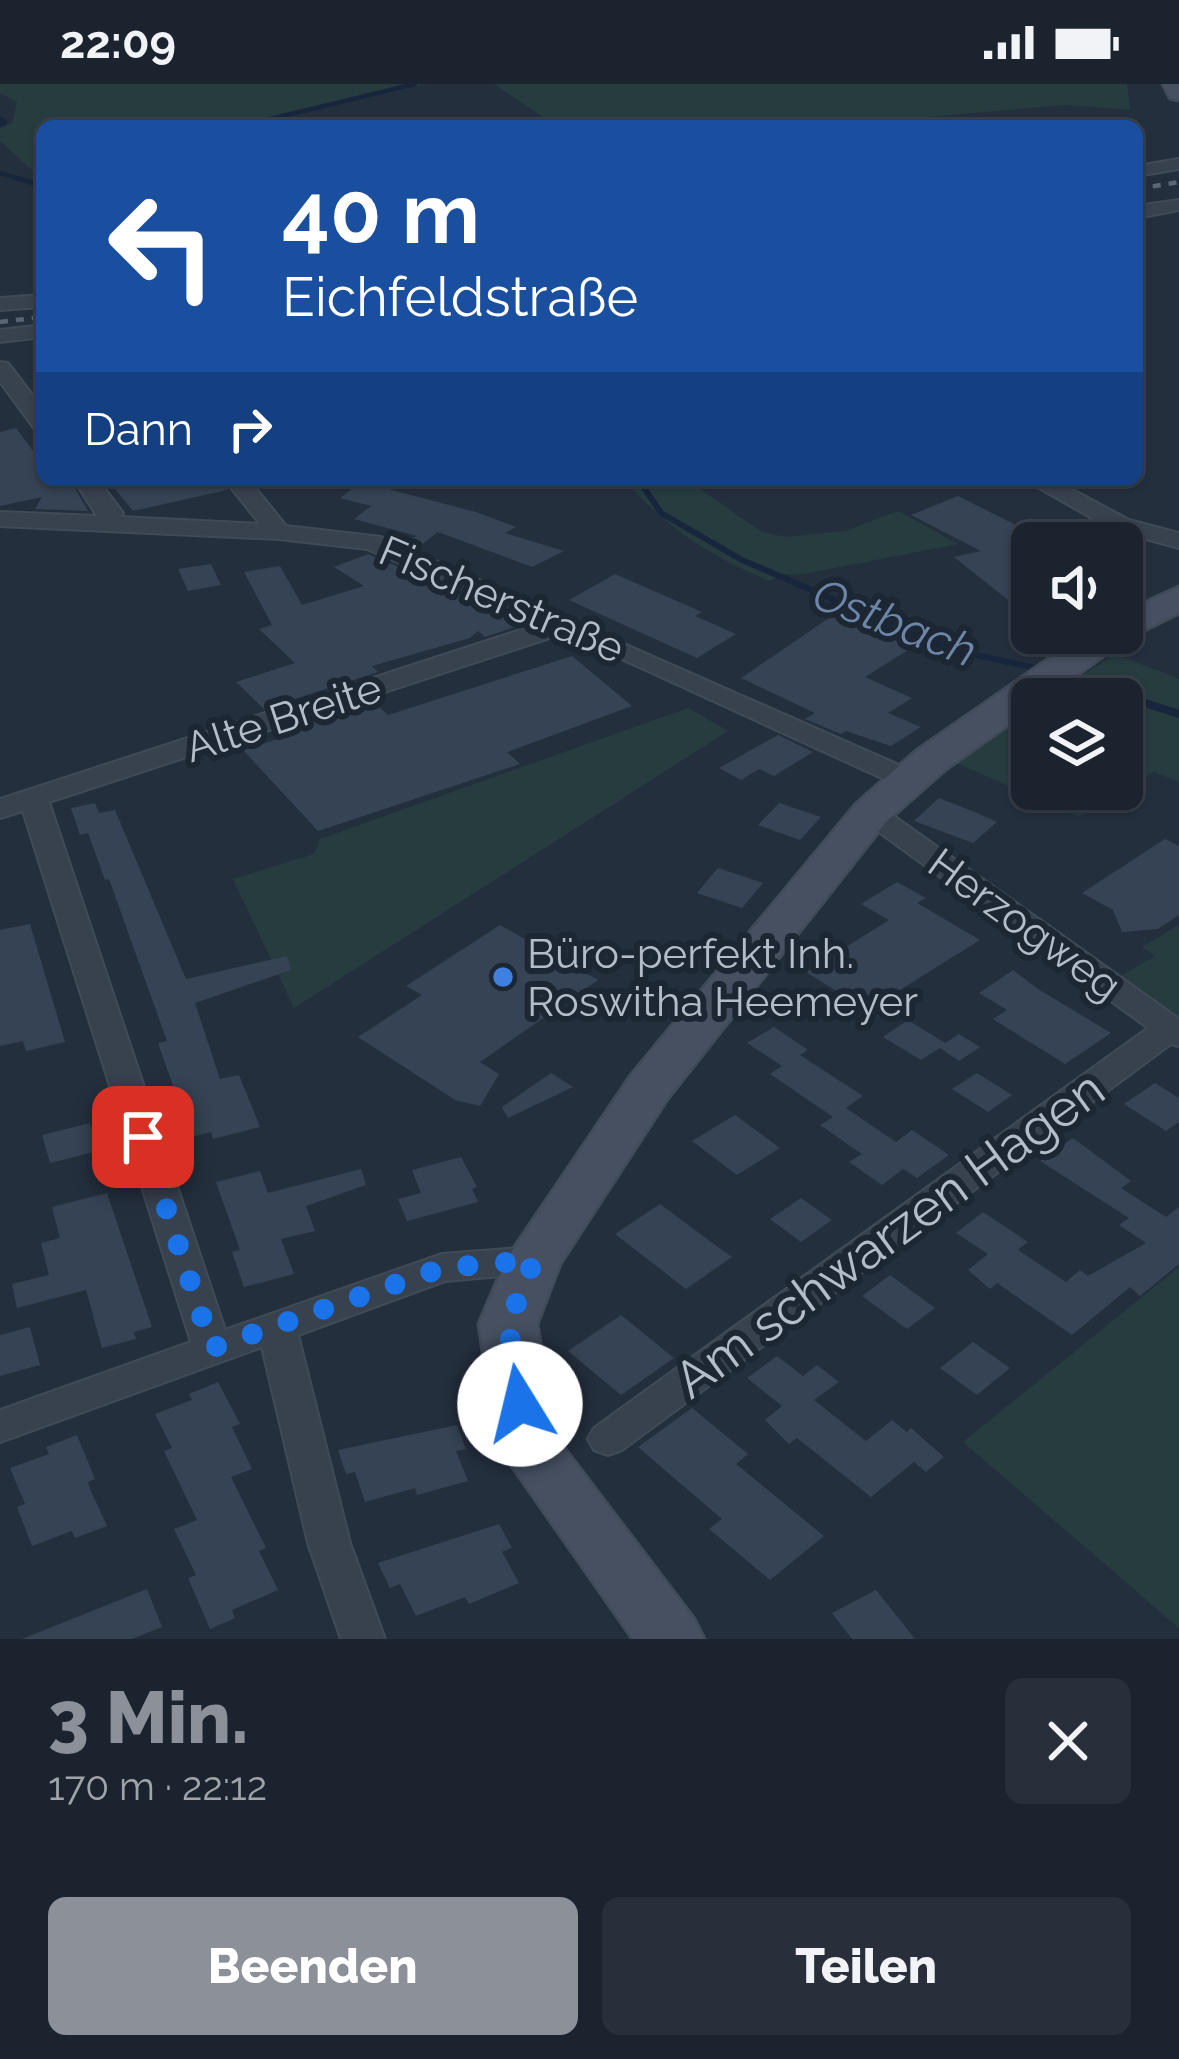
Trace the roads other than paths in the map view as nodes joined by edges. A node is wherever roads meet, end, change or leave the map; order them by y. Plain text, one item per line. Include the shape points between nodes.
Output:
1 (1175, 84) edge
2 (1179, 94) edge
3 (1179, 164) edge
4 (1143, 170) edge
5 (1179, 205) edge
6 (1143, 211) edge
7 (36, 301) edge
8 (0, 304) edge
9 (36, 332) edge
10 (0, 336) edge
11 (0, 368) edge
12 (36, 415) edge
13 (91, 486) edge
14 (242, 486) edge
15 (1047, 486) edge
16 (0, 519) edge
17 (106, 522) junction
18 (279, 532) junction
19 (1179, 541) edge
20 (1179, 598) edge
21 (1143, 617) edge
22 (566, 624) junction
23 (1082, 654) edge
24 (889, 796) junction
25 (33, 798) junction
26 (0, 809) edge
27 (1175, 1032) edge
28 (534, 1260) junction
29 (276, 1324) junction
30 (212, 1348) junction
31 (0, 1426) edge
32 (608, 1439) dead end
33 (363, 1639) edge
34 (671, 1639) edge

1 - 2 main road
3 - 4 street
5 - 6 street
7 - 8 street
9 - 10 street
11 - 12 street
13 - 17 street via 111,513
14 - 18 street
15 - 19 street via 1121,525
16 - 17 street, Fischerstraße
17 - 18 street, Fischerstraße
18 - 22 street, Fischerstraße via 372,542
20 - 21 main road
22 - 24 street, Fischerstraße
22 - 25 street, Alte Breite
23 - 24 main road
24 - 27 street, Herzogweg
24 - 28 main road via 650,1086
25 - 26 street, Alte Breite
25 - 30 street
27 - 32 street, Am schwarzen Hagen
28 - 29 street via 442,1268
28 - 34 main road via 508,1324 526,1443
29 - 30 street
29 - 33 street via 329,1543
30 - 31 street

